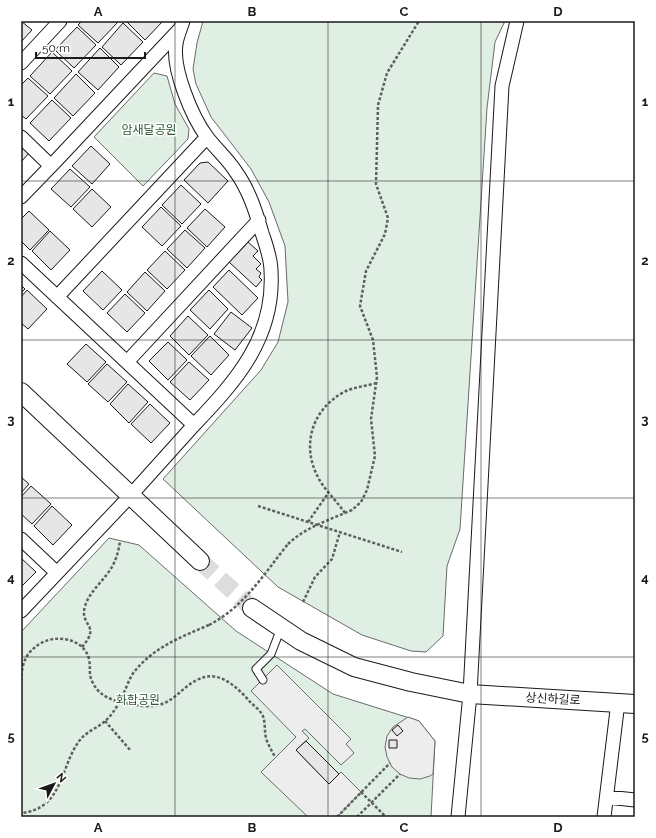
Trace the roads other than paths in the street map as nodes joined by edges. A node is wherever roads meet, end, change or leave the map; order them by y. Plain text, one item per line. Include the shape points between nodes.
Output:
1 (60, 21) edge
2 (517, 21) edge
3 (182, 24) edge
4 (21, 63) edge
5 (21, 137) edge
6 (207, 137) junction
7 (51, 166) junction
8 (21, 197) edge
9 (259, 220) junction
10 (21, 263) edge
11 (57, 297) junction
12 (127, 362) junction
13 (21, 392) edge
14 (194, 425) junction
15 (131, 495) junction
16 (21, 539) edge
17 (200, 561) tunnel mouth
18 (57, 573) junction
19 (252, 608) tunnel mouth
20 (21, 611) edge
21 (281, 628) junction
22 (263, 680) dead end
23 (470, 694) junction
24 (627, 703) edge
25 (607, 797) junction
26 (635, 800) edge
27 (458, 817) edge
28 (604, 817) edge

1 - 4 street
2 - 23 street via 502,86
3 - 6 street via 176,45 183,92
3 - 7 street
5 - 7 street
6 - 9 street via 237,172
6 - 11 street
7 - 8 street
9 - 12 street
9 - 14 street via 271,270 271,296 265,323 256,347 242,370
10 - 11 street
11 - 12 street
12 - 14 street
13 - 15 street
14 - 15 street
15 - 17 street
15 - 18 street
16 - 18 street
18 - 20 street
19 - 21 street, 상신하길로
21 - 22 lane via 272,654 256,670
21 - 23 street, 상신하길로 via 301,641 354,667
23 - 24 street, 상신하길로
23 - 27 street
24 - 25 street
25 - 26 street
25 - 28 street

